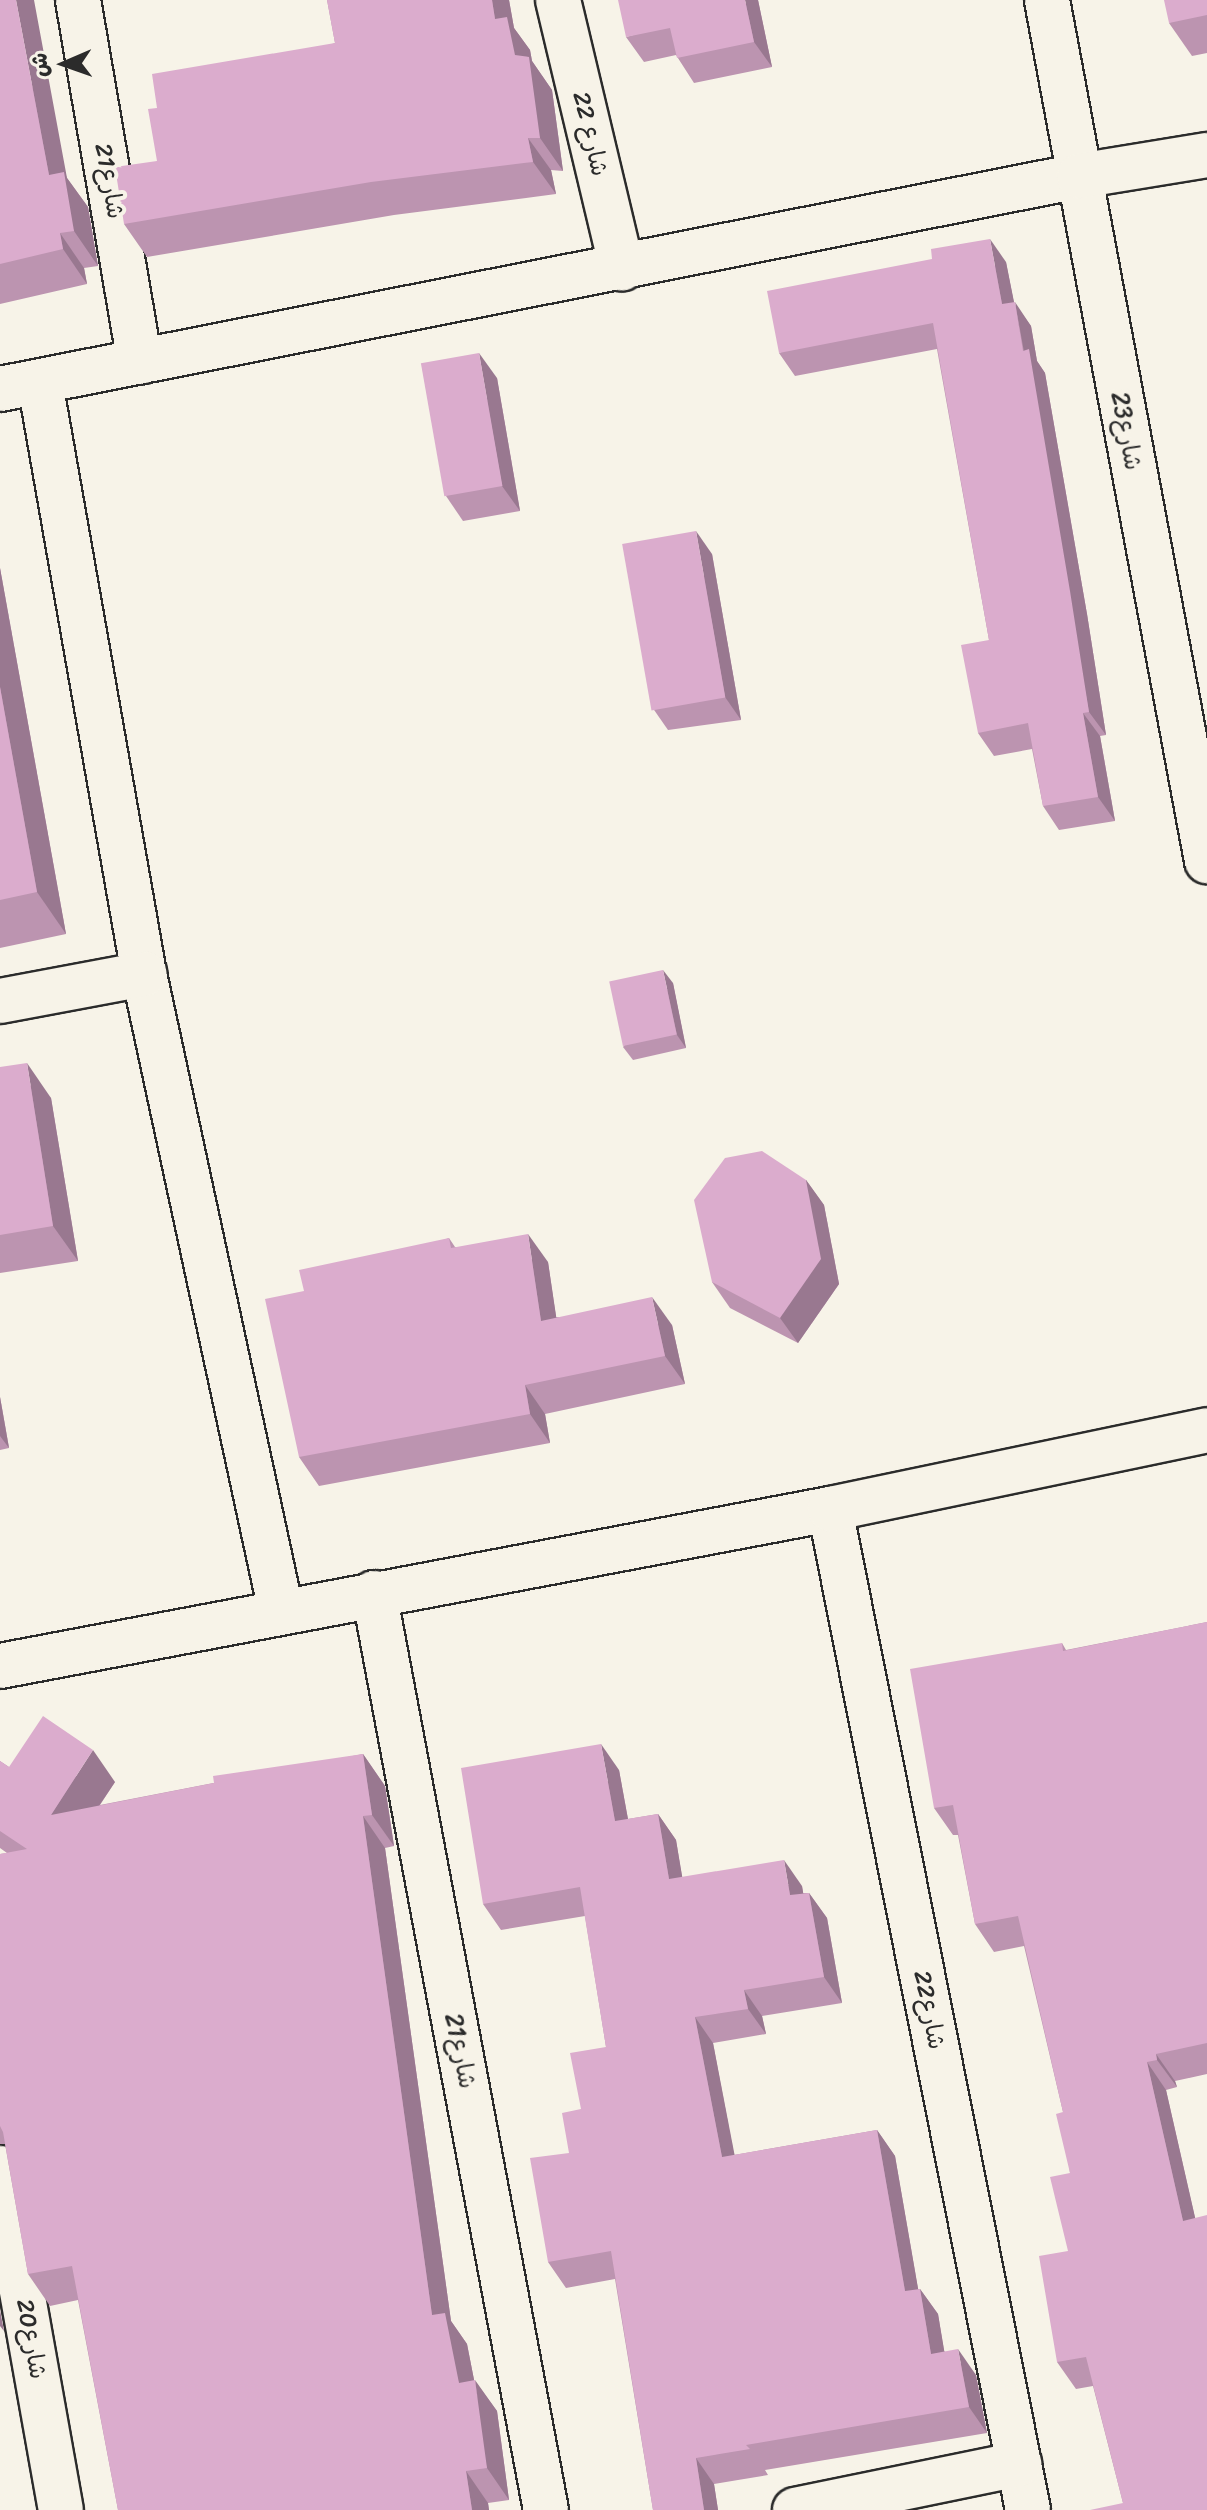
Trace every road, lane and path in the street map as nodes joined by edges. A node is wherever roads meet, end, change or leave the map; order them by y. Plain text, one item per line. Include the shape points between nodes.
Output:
1 (78, 0) edge
2 (558, 0) edge
3 (1047, 0) edge
4 (1207, 155) edge
5 (1079, 176) junction
6 (622, 268) junction
7 (140, 362) junction
8 (20, 386) edge
9 (1207, 861) edge
10 (144, 974) junction
11 (0, 1001) edge
12 (1207, 1430) edge
13 (830, 1509) junction
14 (374, 1593) junction
15 (281, 1611) junction
16 (0, 1666) edge
17 (0, 2168) edge
18 (1019, 2464) junction
19 (61, 2510) edge
20 (546, 2510) edge
21 (795, 2510) edge
22 (1028, 2510) edge

1 - 7 street, شارع21
2 - 6 street, شارع 22
3 - 5 street, شارع23
4 - 5 street
5 - 6 street
5 - 9 street, شارع23
6 - 7 street
7 - 8 street
8 - 10 street
10 - 11 street
10 - 15 street
12 - 13 street
13 - 14 street
13 - 18 street, شارع22
14 - 15 street
14 - 20 street, شارع21
15 - 16 street
17 - 19 street, شارع20
18 - 21 street
18 - 22 street, شارع22

